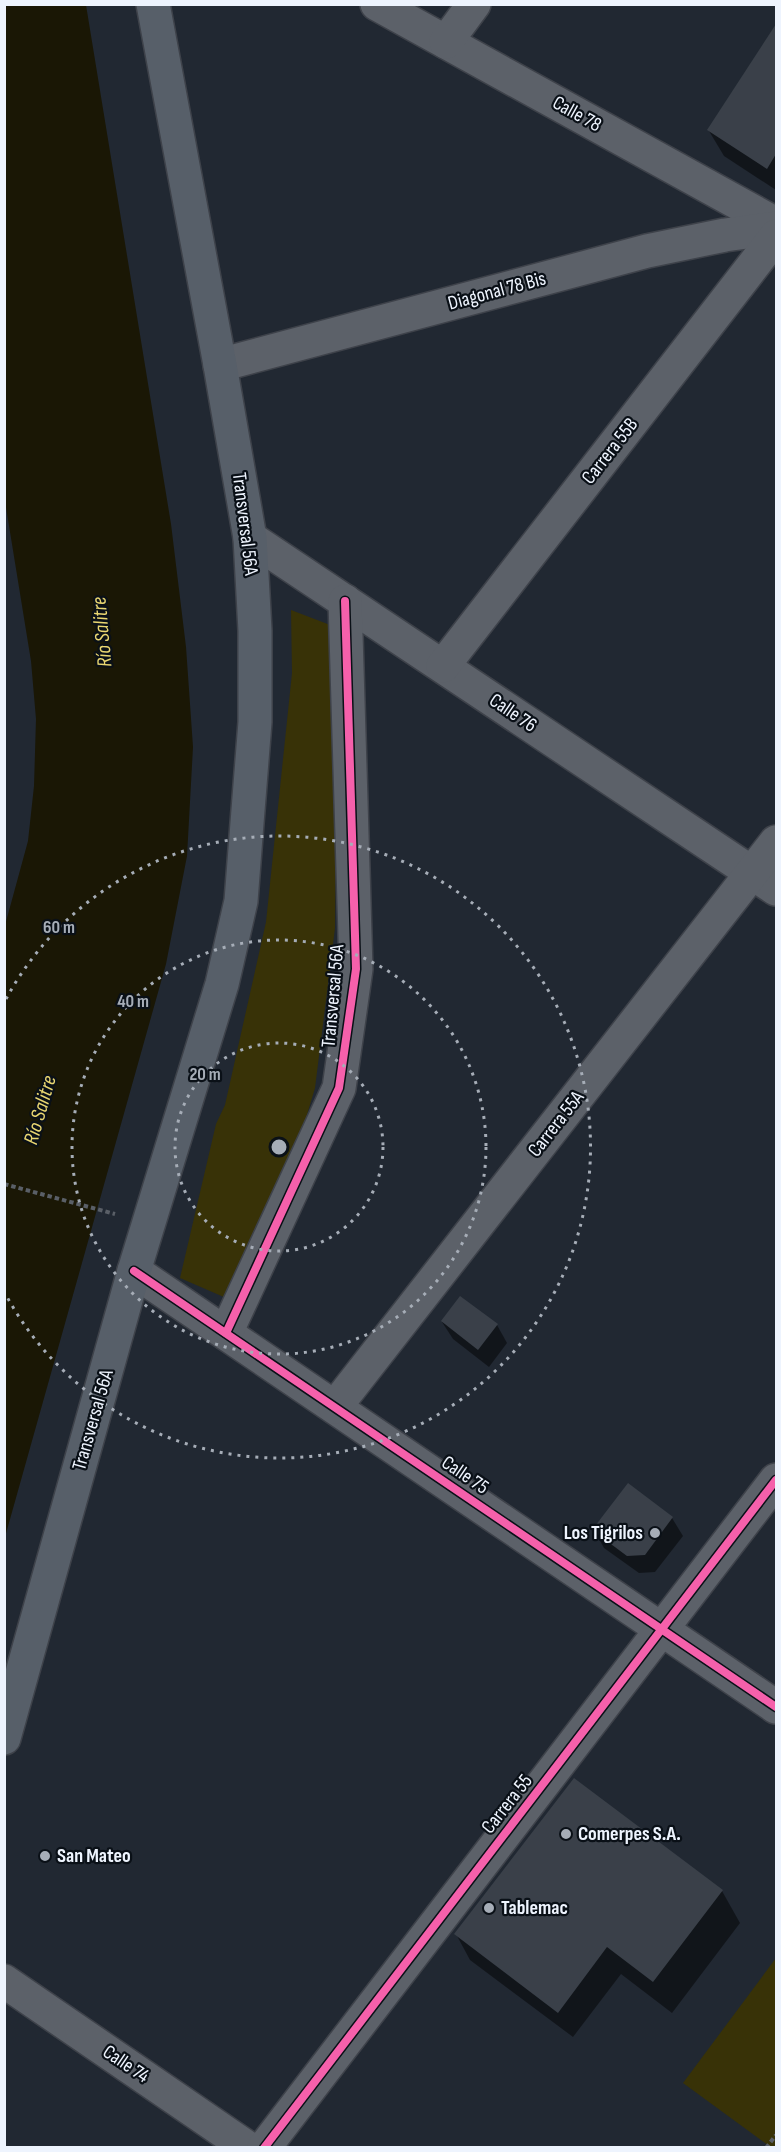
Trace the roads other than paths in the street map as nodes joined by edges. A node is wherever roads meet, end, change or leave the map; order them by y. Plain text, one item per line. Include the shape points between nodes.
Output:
1 (153, 4) edge
2 (378, 4) edge
3 (474, 4) edge
4 (446, 42) junction
5 (777, 226) edge
6 (777, 236) edge
7 (220, 364) junction
8 (250, 538) junction
9 (345, 601) junction
10 (443, 666) junction
11 (777, 842) edge
12 (765, 880) edge
13 (134, 1271) junction
14 (226, 1333) junction
15 (334, 1407) junction
16 (777, 1480) edge
17 (663, 1630) junction
18 (777, 1707) edge
19 (4, 1738) edge
20 (4, 1981) edge
21 (248, 2148) edge
22 (264, 2148) edge

1 - 7 main road, Transversal 56A
2 - 4 street, Calle 78
3 - 4 street
4 - 5 street, Calle 78
5 - 7 street, Diagonal 78 Bis via 647,251
6 - 10 street, Carrera 55B
7 - 8 main road, Transversal 56A
8 - 9 street, Calle 76
8 - 13 main road, Transversal 56A via 255,722 241,900 222,984
9 - 10 street, Calle 76
9 - 14 street, Transversal 56A via 356,969 339,1088
10 - 12 street, Calle 76
11 - 12 street, Carrera 55A
12 - 15 street, Carrera 55A
13 - 14 street, Calle 75
13 - 19 main road, Transversal 56A
14 - 15 street, Calle 75
15 - 17 street, Calle 75
16 - 17 street, Carrera 55
17 - 18 street, Calle 75
17 - 22 street, Carrera 55
20 - 21 street, Calle 74

